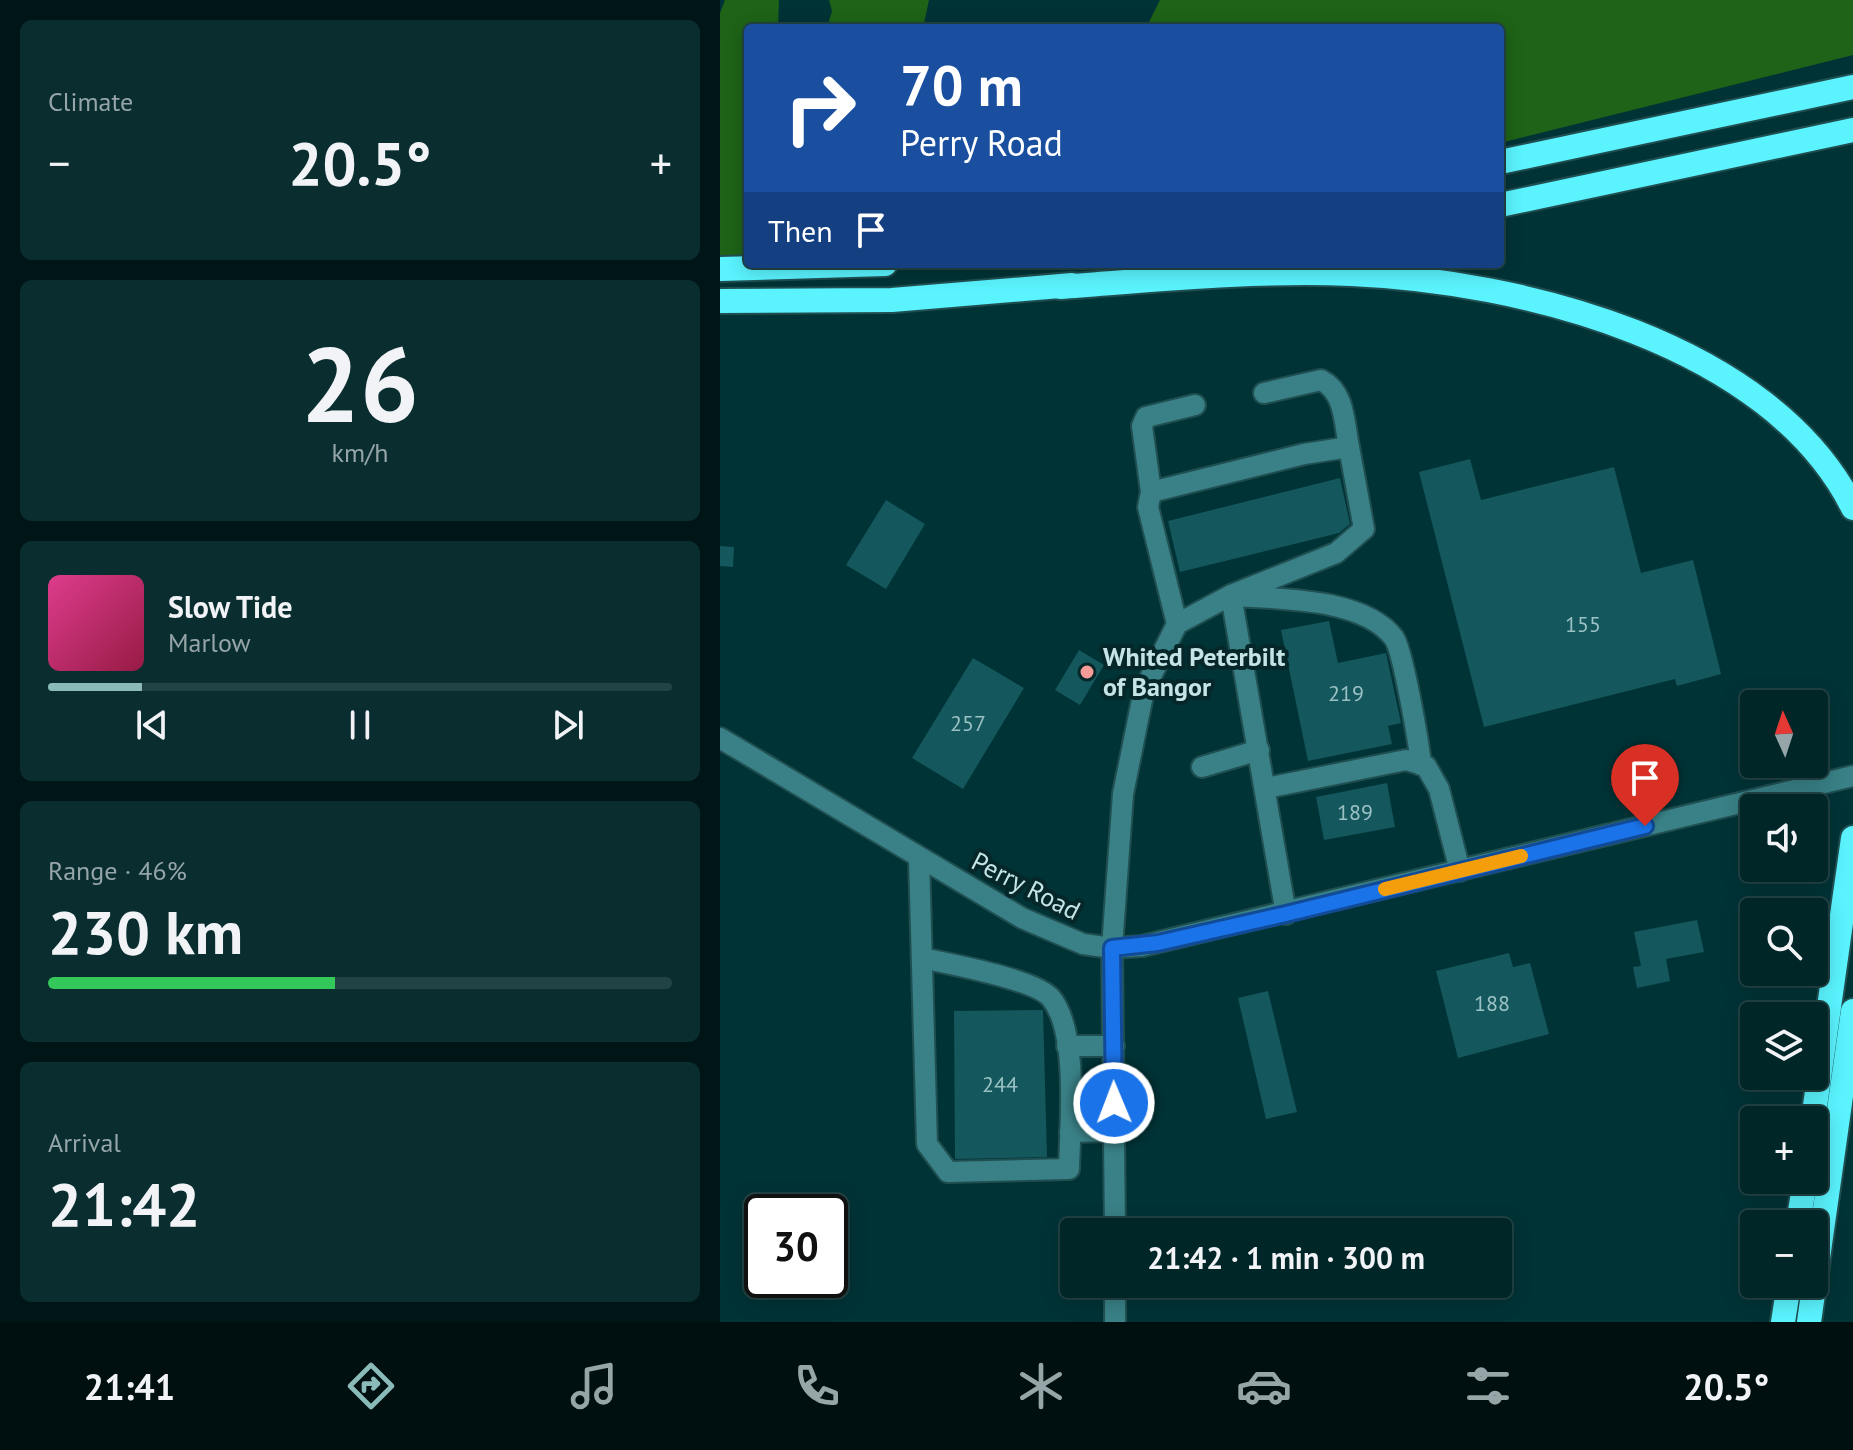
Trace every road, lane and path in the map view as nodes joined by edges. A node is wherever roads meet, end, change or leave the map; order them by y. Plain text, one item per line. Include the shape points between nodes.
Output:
1 (1853, 80) edge
2 (1853, 87) edge
3 (1803, 98) junction
4 (1853, 130) edge
5 (1504, 161) edge
6 (1504, 204) edge
7 (753, 268) edge
8 (1186, 268) edge
9 (720, 269) edge
10 (1060, 287) junction
11 (720, 301) edge
12 (1264, 393) dead end
13 (1195, 405) dead end
14 (1349, 447) junction
15 (1151, 492) junction
16 (1853, 508) edge
17 (1231, 595) junction
18 (1177, 624) junction
19 (720, 738) edge
20 (1259, 750) junction
21 (1421, 765) junction
22 (1202, 767) dead end
23 (1853, 776) edge
24 (1266, 788) junction
25 (1853, 838) edge
26 (919, 858) junction
27 (1460, 871) junction
28 (1286, 914) junction
29 (1112, 948) junction
30 (922, 958) junction
31 (1853, 1011) edge
32 (1067, 1046) junction
33 (1114, 1046) junction
34 (1815, 1106) edge
35 (1115, 1131) junction
36 (1070, 1132) junction
37 (1115, 1218) edge
38 (1115, 1298) edge
39 (1787, 1298) edge
40 (1115, 1322) edge
41 (1783, 1322) edge
42 (1809, 1322) edge

1 - 3 highway
2 - 3 highway
3 - 5 highway
4 - 6 highway
7 - 9 highway
8 - 10 highway
10 - 11 highway via 892,300
10 - 16 highway via 1262,274 1353,274 1478,288 1546,304 1651,340 1730,380 1806,442
12 - 14 street via 1321,380 1332,385 1341,401
13 - 15 street via 1146,417 1142,426
14 - 15 street
14 - 17 street via 1364,529 1336,553
15 - 18 street via 1148,507
17 - 18 street
17 - 20 street
17 - 21 street via 1337,606 1373,620 1395,639
18 - 29 street via 1144,690 1132,749 1123,794
19 - 26 street, Perry Road
20 - 22 street
20 - 24 street
21 - 24 street via 1406,760
21 - 27 street via 1439,789
23 - 27 street, Perry Road
24 - 28 street
25 - 34 highway
26 - 29 street, Perry Road via 1038,927 1083,944
26 - 30 street
27 - 28 street, Perry Road
28 - 29 street, Perry Road
29 - 33 street
30 - 32 street via 1008,978 1050,996 1067,1026
30 - 36 street via 927,1144 948,1172 1069,1169
31 - 42 highway
32 - 33 street
32 - 36 street
33 - 35 street
35 - 36 street
35 - 37 street
38 - 40 street
39 - 41 highway

